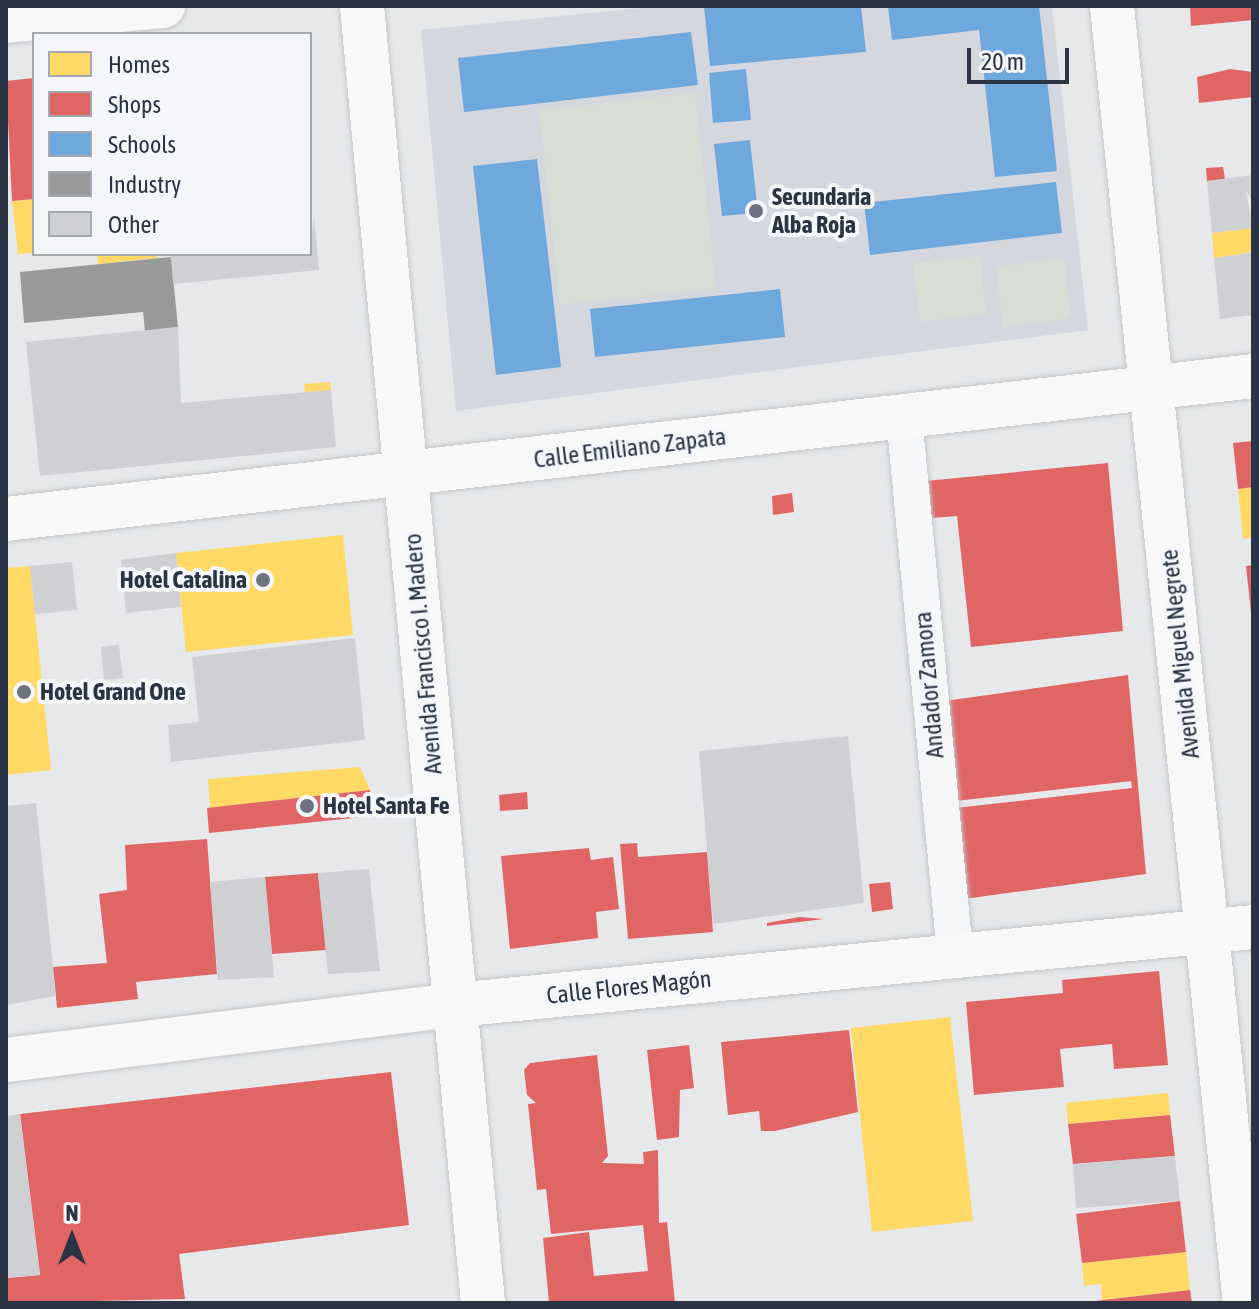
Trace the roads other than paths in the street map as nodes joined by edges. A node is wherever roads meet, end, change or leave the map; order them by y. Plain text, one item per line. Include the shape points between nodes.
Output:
1 (163, 6) edge
2 (362, 6) edge
3 (1112, 6) edge
4 (6, 21) edge
5 (1253, 376) edge
6 (1151, 387) junction
7 (904, 416) junction
8 (406, 475) junction
9 (6, 519) edge
10 (1232, 930) edge
11 (955, 954) junction
12 (455, 1005) junction
13 (6, 1060) edge
14 (483, 1303) edge
15 (1245, 1303) edge

1 - 4 main road
2 - 8 main road, Avenida Francisco I. Madero
3 - 6 main road, Avenida Miguel Negrete
5 - 6 main road, Calle Emiliano Zapata
6 - 7 main road, Calle Emiliano Zapata
6 - 10 main road, Avenida Miguel Negrete
7 - 8 main road, Calle Emiliano Zapata
7 - 11 street, Andador Zamora
8 - 9 main road, Calle Emiliano Zapata
8 - 12 main road, Avenida Francisco I. Madero
10 - 11 main road, Calle Flores Magón
10 - 15 main road, Avenida Miguel Negrete
11 - 12 main road, Calle Flores Magón
12 - 13 main road, Calle Flores Magón
12 - 14 main road, Avenida Francisco I. Madero

